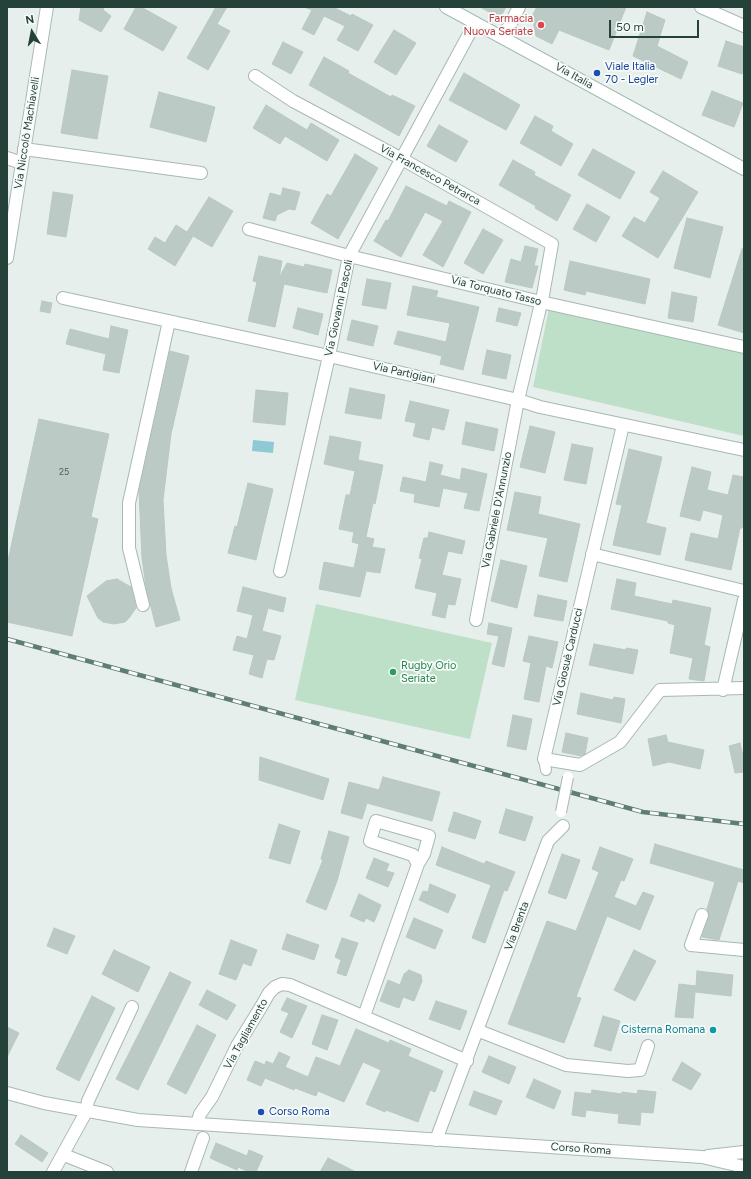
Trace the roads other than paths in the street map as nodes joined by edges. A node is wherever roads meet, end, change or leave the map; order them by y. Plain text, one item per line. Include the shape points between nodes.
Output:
1 (47, 7) edge
2 (446, 7) edge
3 (519, 7) edge
4 (701, 7) edge
5 (475, 23) junction
6 (744, 26) edge
7 (500, 36) junction
8 (255, 76) dead end
9 (24, 149) junction
10 (7, 158) edge
11 (402, 158) junction
12 (22, 163) junction
13 (743, 167) edge
14 (201, 173) dead end
15 (249, 229) dead end
16 (349, 256) junction
17 (7, 258) edge
18 (63, 298) dead end
19 (541, 302) junction
20 (168, 322) junction
21 (744, 348) edge
22 (329, 356) junction
23 (518, 400) junction
24 (623, 424) junction
25 (744, 450) edge
26 (592, 554) junction
27 (280, 571) dead end
28 (744, 591) edge
29 (744, 600) edge
30 (143, 605) dead end
31 (476, 620) dead end
32 (744, 688) edge
33 (723, 690) junction
34 (568, 777) dead end
35 (561, 812) dead end
36 (563, 826) dead end
37 (418, 864) junction
38 (702, 915) dead end
39 (744, 950) edge
40 (132, 1007) dead end
41 (364, 1016) junction
42 (479, 1030) junction
43 (648, 1046) dead end
44 (467, 1061) junction
45 (7, 1093) edge
46 (86, 1112) junction
47 (198, 1124) junction
48 (203, 1138) dead end
49 (436, 1140) junction
50 (744, 1152) edge
51 (64, 1155) junction
52 (702, 1157) junction
53 (744, 1167) edge
54 (53, 1172) edge
55 (107, 1172) edge
56 (191, 1172) edge

1 - 9 street, Via Niccolò Machiavelli
2 - 5 street, Via Italia
3 - 7 street via 509,27
4 - 6 street
5 - 7 street, Via Italia
5 - 11 street, Via Giovanni Pascoli
7 - 13 street, Via Italia
8 - 11 street, Via Francesco Petrarca via 293,101
9 - 12 street, Via Niccolò Machiavelli
9 - 14 street
10 - 12 street
11 - 16 street, Via Giovanni Pascoli
11 - 19 street, Via Francesco Petrarca via 550,242 553,248
12 - 17 street, Via Niccolò Machiavelli
15 - 16 street, Via Torquato Tasso
16 - 19 street, Via Torquato Tasso
16 - 22 street, Via Giovanni Pascoli
18 - 20 street, Via Partigiani
19 - 21 street, Via Torquato Tasso
19 - 23 street, Via Francesco Petrarca
20 - 22 street, Via Partigiani
20 - 30 street via 129,503 128,548
22 - 23 street, Via Partigiani
22 - 27 street, Via Giovanni Pascoli
23 - 24 street, Via Partigiani
23 - 31 street, Via Gabriele D'Annunzio
24 - 25 street, Via Partigiani
24 - 26 street, Via Giosuè Carducci
26 - 28 street
26 - 33 street, Via Giosuè Carducci via 545,765 580,765 620,742 660,690
29 - 33 street
32 - 33 street
34 - 35 street, bridge
36 - 42 street, Via Brenta via 548,841
37 - 37 street via 413,855 370,841 376,821 429,836
37 - 41 street
38 - 39 street via 691,945
40 - 46 street via 88,1101
41 - 44 street, Via Tagliamento
41 - 47 street, Via Tagliamento via 290,985 282,984 276,987 269,992 238,1046 212,1097 200,1114
42 - 43 street via 566,1065 628,1071 640,1070
42 - 44 street, Via Brenta
44 - 49 street, Via Brenta
45 - 46 street, Corso Roma
46 - 47 street, Corso Roma via 138,1120
46 - 51 street
47 - 49 street, Corso Roma
48 - 56 street
49 - 52 street, Corso Roma
50 - 52 street, Corso Roma
51 - 54 street
51 - 55 street
52 - 53 street, Corso Roma

